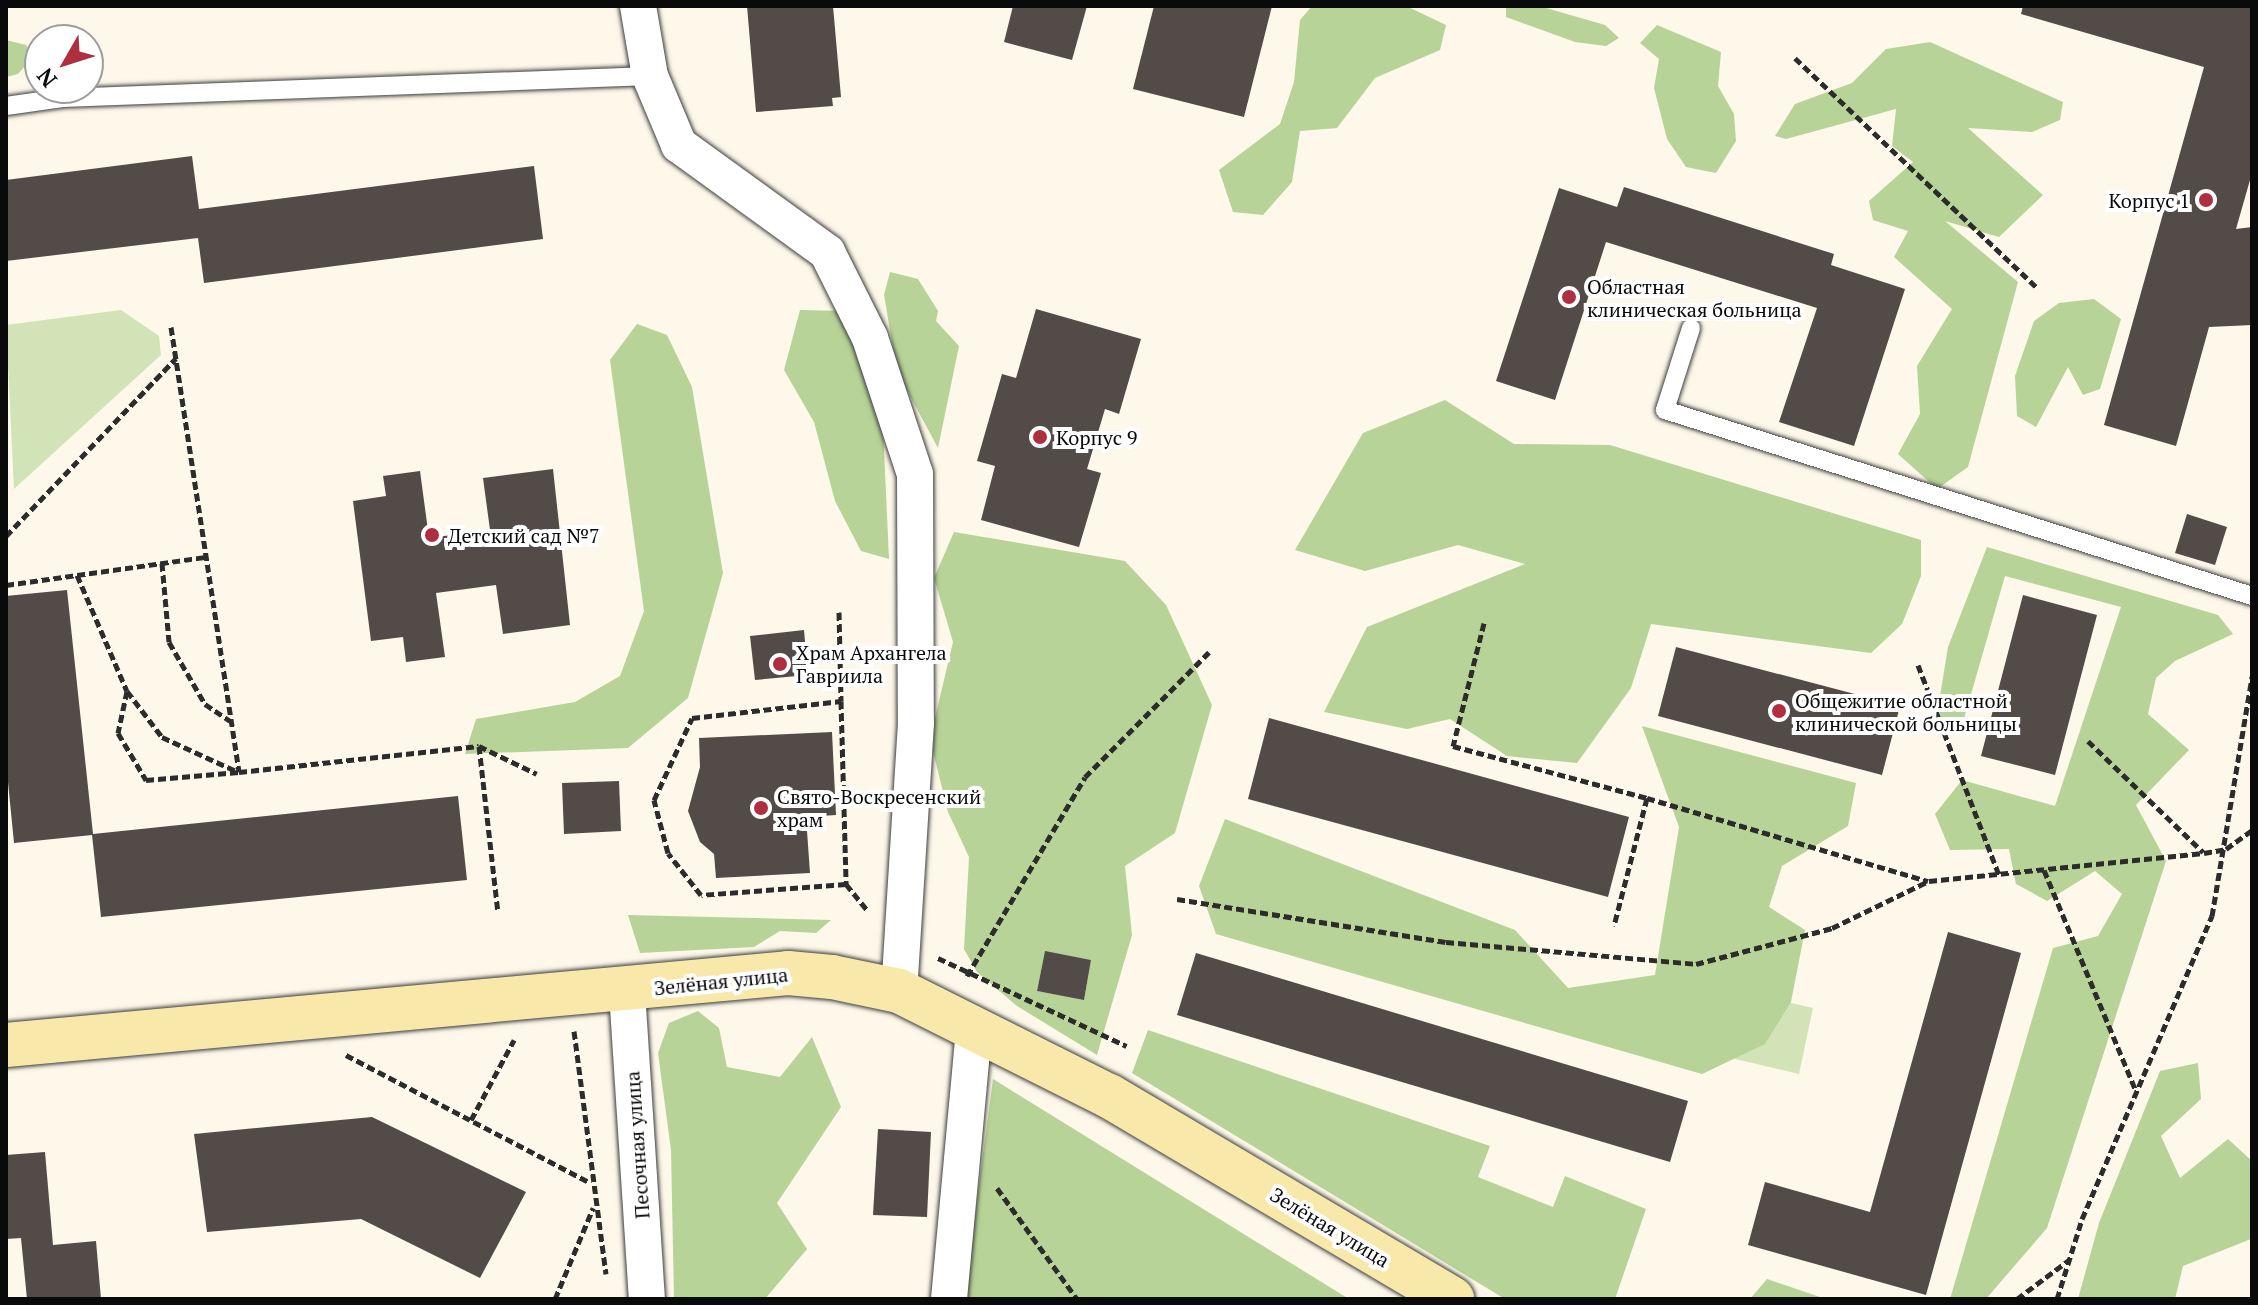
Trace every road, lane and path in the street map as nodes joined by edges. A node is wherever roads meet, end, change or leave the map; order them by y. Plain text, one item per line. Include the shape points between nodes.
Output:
1 (638, 6) edge
2 (1795, 58) dead end
3 (650, 76) junction
4 (6, 106) edge
5 (2036, 287) dead end
6 (171, 327) dead end
7 (1691, 328) dead end
8 (176, 357) junction
9 (6, 536) edge
10 (206, 557) junction
11 (162, 563) junction
12 (77, 575) junction
13 (6, 585) edge
14 (2252, 596) edge
15 (839, 612) dead end
16 (1484, 623) dead end
17 (1209, 652) dead end
18 (1918, 665) dead end
19 (2252, 676) edge
20 (127, 691) junction
21 (841, 701) junction
22 (231, 722) junction
23 (2088, 741) dead end
24 (479, 746) junction
25 (239, 772) junction
26 (537, 774) dead end
27 (1647, 798) junction
28 (2252, 830) edge
29 (2226, 849) junction
30 (2204, 853) junction
31 (2044, 870) junction
32 (1999, 875) junction
33 (1929, 881) junction
34 (846, 884) junction
35 (1177, 899) dead end
36 (498, 912) dead end
37 (1614, 926) dead end
38 (903, 936) junction
39 (967, 976) junction
40 (627, 991) junction
41 (899, 991) junction
42 (553, 998) junction
43 (960, 1023) junction
44 (6, 1045) edge
45 (1127, 1046) dead end
46 (335, 1049) dead end
47 (2137, 1092) junction
48 (471, 1120) junction
49 (963, 1143) junction
50 (590, 1182) junction
51 (594, 1207) junction
52 (2070, 1259) junction
53 (607, 1284) dead end
54 (555, 1299) edge
55 (647, 1299) edge
56 (949, 1299) edge
57 (1077, 1299) edge
58 (1452, 1299) edge
59 (2017, 1299) edge
60 (2057, 1299) edge

1 - 3 street
2 - 5 path
3 - 4 lane via 62,98
3 - 38 street via 679,145 827,252 870,338 915,474 916,723
6 - 8 path
7 - 14 lane via 1665,410
8 - 9 path
8 - 10 path
10 - 11 path
10 - 22 path
11 - 12 path
11 - 22 path via 169,642 205,704
12 - 13 path
12 - 20 path
15 - 21 path
16 - 27 path via 1453,746
17 - 39 path via 1085,777
18 - 32 path
19 - 29 path
20 - 25 path via 162,737
20 - 25 path via 118,733 146,780
21 - 34 path
21 - 34 path via 692,718 654,800 668,853 701,895
22 - 25 path
23 - 30 path
24 - 25 path
24 - 26 path
24 - 36 path
27 - 33 path
27 - 37 path
28 - 29 path
29 - 30 path
29 - 47 path via 2212,916
30 - 31 path
31 - 32 path
31 - 47 path
32 - 33 path
33 - 35 path via 1832,928 1696,964 1446,942
34 - 38 path via 856,901
38 - 39 path
38 - 41 street
39 - 43 path
39 - 45 path
40 - 41 street, Зелёная улица via 788,973
40 - 42 street, Зелёная улица
40 - 55 street, Песочная улица
41 - 43 street, Зелёная улица
42 - 44 street, Зелёная улица
42 - 48 path
42 - 50 path
43 - 49 street
43 - 58 street, Зелёная улица via 1109,1096
46 - 48 path
47 - 52 path
48 - 50 path
49 - 56 street
49 - 57 path
50 - 51 path
51 - 53 path
51 - 54 path
52 - 59 path
52 - 60 path

